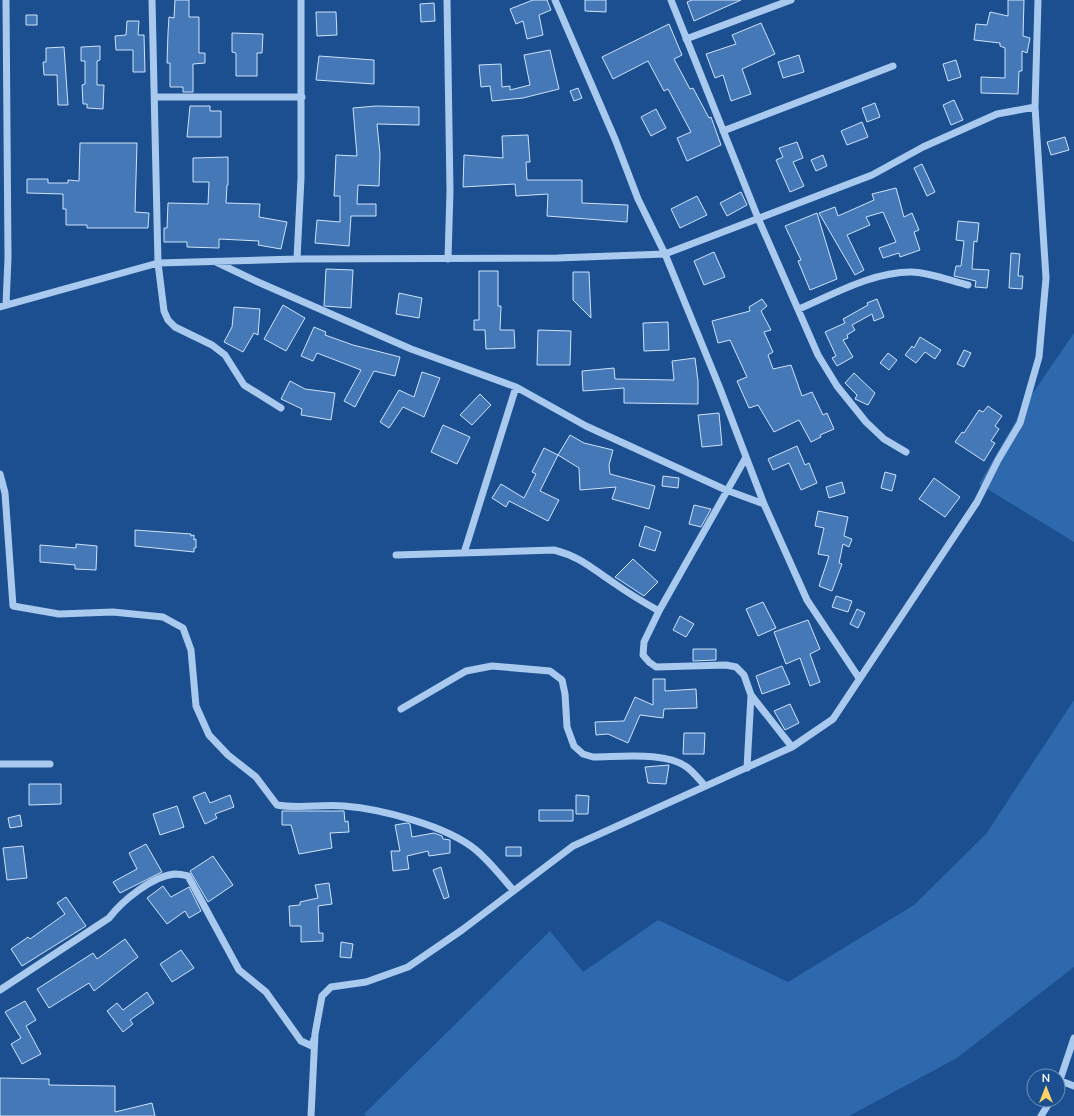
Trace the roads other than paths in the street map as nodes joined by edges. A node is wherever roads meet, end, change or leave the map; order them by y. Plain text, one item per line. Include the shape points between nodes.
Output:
1 (6, 0) edge
2 (152, 0) edge
3 (301, 0) edge
4 (447, 0) edge
5 (555, 0) edge
6 (671, 0) edge
7 (790, 0) edge
8 (1038, 0) edge
9 (3, 30) edge
10 (686, 39) junction
11 (893, 66) dead end
12 (302, 96) junction
13 (155, 97) junction
14 (1035, 107) junction
15 (723, 131) junction
16 (758, 218) junction
17 (665, 254) junction
18 (297, 259) junction
19 (448, 259) junction
20 (214, 261) junction
21 (158, 263) junction
22 (968, 285) dead end
23 (3, 306) edge
24 (799, 309) junction
25 (516, 387) junction
26 (282, 408) dead end
27 (906, 452) dead end
28 (745, 459) junction
29 (0, 474) edge
30 (726, 490) junction
31 (764, 504) junction
32 (464, 553) junction
33 (396, 555) dead end
34 (659, 611) junction
35 (859, 678) junction
36 (751, 695) junction
37 (401, 709) dead end
38 (792, 746) junction
39 (0, 764) edge
40 (50, 764) dead end
41 (747, 768) junction
42 (705, 786) junction
43 (513, 890) junction
44 (0, 990) edge
45 (315, 1034) junction
46 (1074, 1038) edge
47 (1064, 1068) edge
48 (311, 1116) edge

1 - 9 street
2 - 13 street
3 - 12 street
4 - 19 street via 450,184
5 - 17 street via 638,199
6 - 10 street
7 - 10 street
8 - 14 street
9 - 23 street via 8,258
10 - 15 street
11 - 15 street
12 - 13 street
12 - 18 street
13 - 21 street
14 - 16 street via 997,114 923,147 872,175
14 - 35 street via 1046,278 1039,357 1020,423 977,502
15 - 16 street
16 - 17 street
16 - 24 street
17 - 19 street
17 - 28 street via 719,386
18 - 19 street
18 - 20 street
20 - 21 street
20 - 25 street via 412,349
21 - 23 street
21 - 26 street via 164,310 168,320 175,327 212,345 225,355 244,385
22 - 24 street via 913,272 890,273
24 - 27 street via 818,355 837,386 866,422 884,439
25 - 30 street via 586,426
25 - 32 street
28 - 30 street
28 - 31 street
29 - 43 street via 5,493 13,606 59,614 113,612 163,617 183,628 191,650 196,706 209,734 228,755 256,777 277,805 344,806 395,815 442,831 474,849 492,864
30 - 31 street
30 - 34 street
31 - 35 street via 807,600
32 - 33 street
32 - 34 street via 554,550 572,555
34 - 36 street via 644,642 643,656 649,662 656,667 736,667 744,675
35 - 38 street via 833,719
36 - 38 street
36 - 41 street
37 - 42 street via 466,671 492,666 550,671 562,680 566,727 574,746 583,754 593,757 662,758 675,761 688,768
38 - 41 street
39 - 40 street
41 - 42 street
42 - 43 street via 573,846
43 - 45 street via 462,930 408,967 366,982 331,987 322,996
44 - 45 street via 109,918 116,909 153,880 176,874 188,876 239,970 266,992 301,1041 312,1046
45 - 48 street
46 - 47 street

